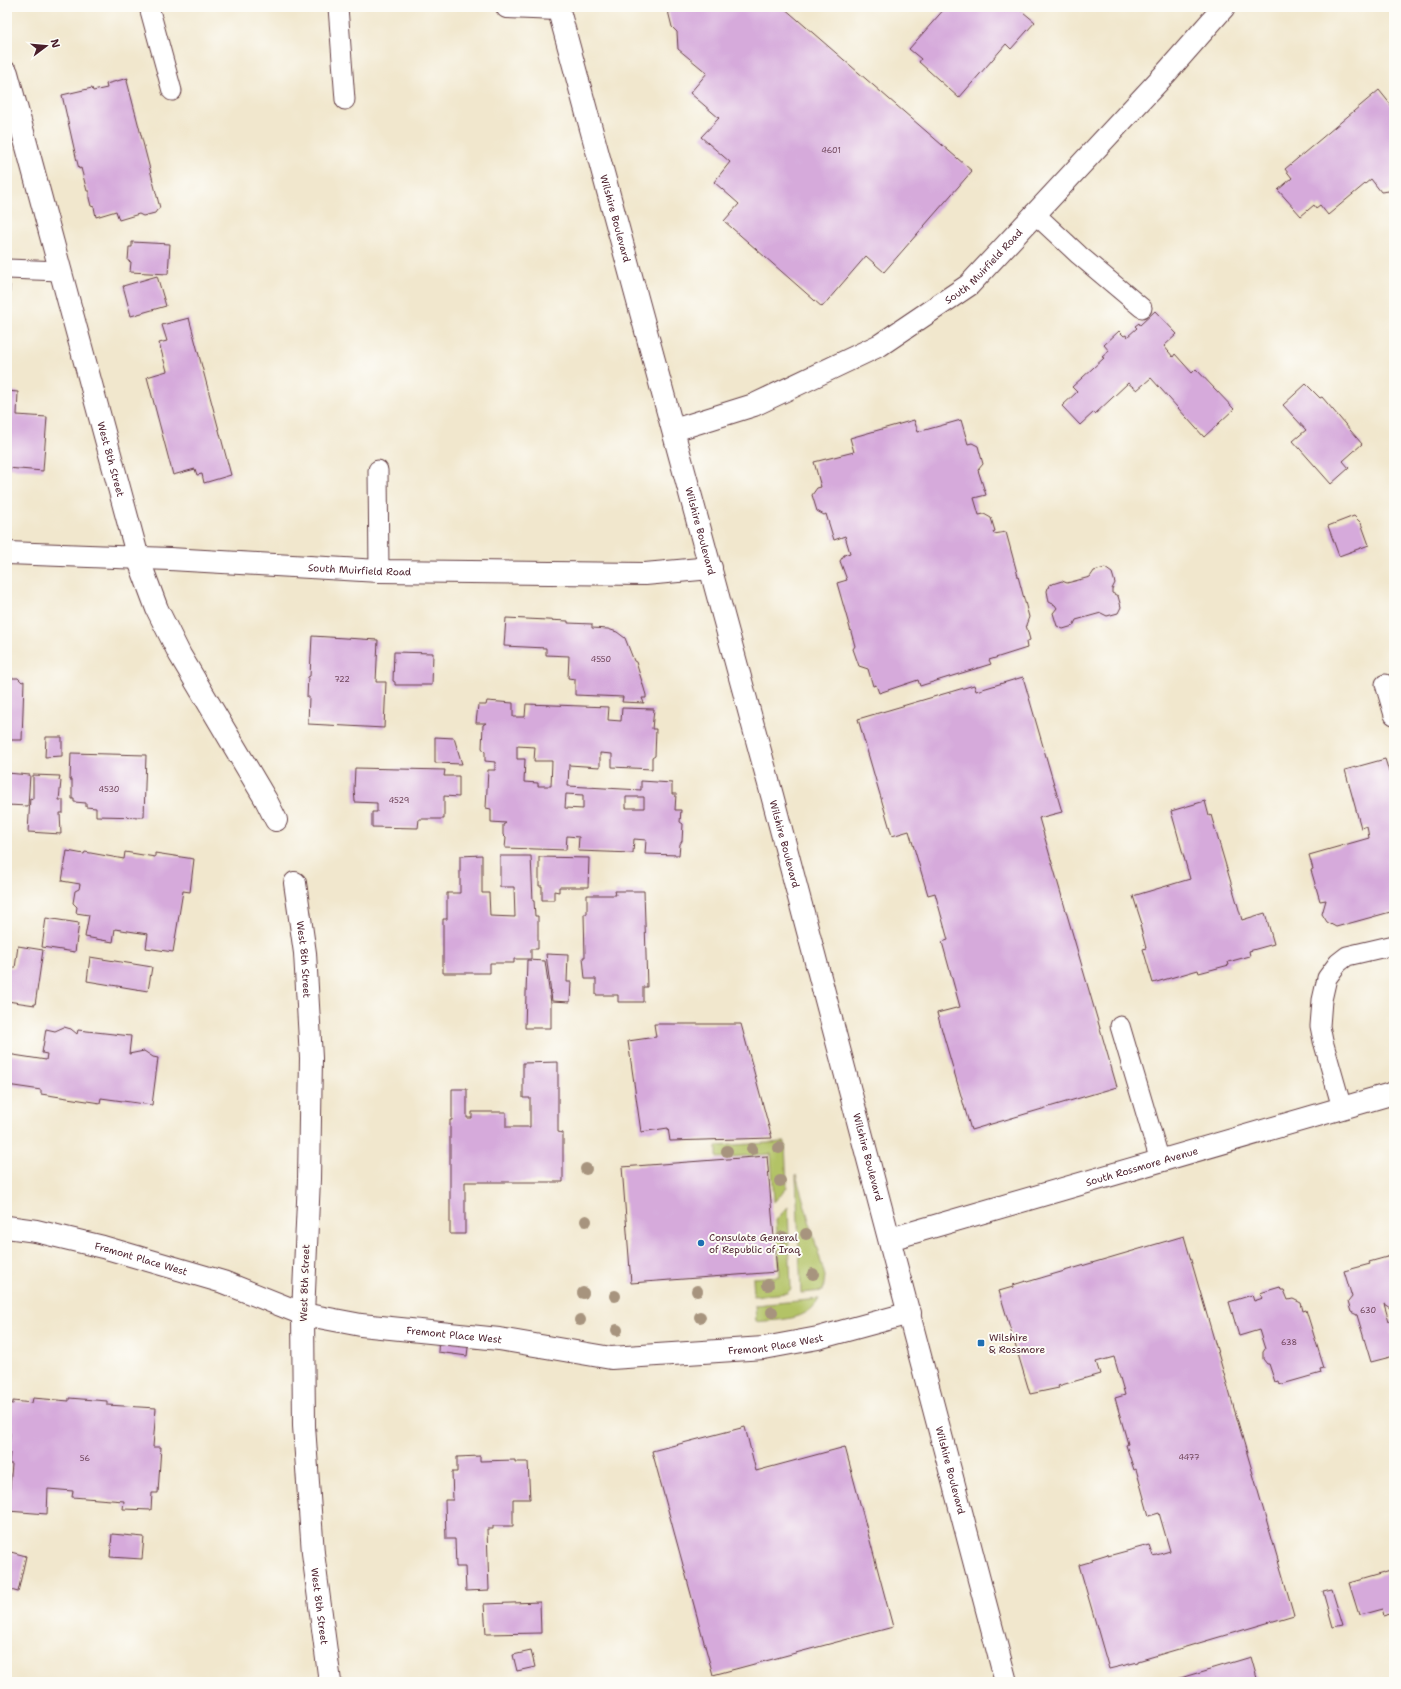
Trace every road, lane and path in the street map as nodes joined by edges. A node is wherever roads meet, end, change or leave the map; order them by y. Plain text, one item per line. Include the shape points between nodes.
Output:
1 (148, 7) edge
2 (338, 7) edge
3 (507, 7) edge
4 (1224, 7) edge
5 (558, 8) edge
6 (7, 73) edge
7 (172, 91) dead end
8 (345, 100) dead end
9 (1034, 214) junction
10 (7, 270) edge
11 (62, 271) junction
12 (1142, 308) dead end
13 (674, 430) junction
14 (378, 470) dead end
15 (7, 553) edge
16 (138, 558) junction
17 (711, 568) junction
18 (379, 572) junction
19 (1384, 684) dead end
20 (1394, 715) edge
21 (276, 820) dead end
22 (296, 883) dead end
23 (1394, 945) edge
24 (1120, 1026) dead end
25 (1394, 1093) edge
26 (1342, 1108) junction
27 (1160, 1161) junction
28 (7, 1227) edge
29 (890, 1239) junction
30 (910, 1313) junction
31 (302, 1314) junction
32 (330, 1682) edge
33 (1006, 1682) edge

1 - 7 lane
2 - 8 lane
3 - 5 street
4 - 9 street, South Muirfield Road
5 - 13 street, Wilshire Boulevard
6 - 11 street, West 8th Street
9 - 12 lane
9 - 13 street, South Muirfield Road via 969,286 880,345 754,405
10 - 11 lane
11 - 16 street, West 8th Street
13 - 17 street, Wilshire Boulevard
14 - 18 lane
15 - 16 street, South Muirfield Road
16 - 18 street, South Muirfield Road
16 - 21 street, West 8th Street via 157,609 180,655
17 - 18 street, South Muirfield Road via 645,574
17 - 29 street, Wilshire Boulevard
19 - 20 lane
22 - 31 street, West 8th Street via 305,953 311,1058 309,1179
23 - 26 lane via 1348,956 1338,963 1328,978 1322,1000 1320,1026
24 - 27 lane
25 - 26 street, South Rossmore Avenue
26 - 27 street, South Rossmore Avenue
27 - 29 street, South Rossmore Avenue
28 - 31 street, Fremont Place West via 103,1247 223,1282
29 - 30 street, Wilshire Boulevard
30 - 31 street, Fremont Place West via 818,1338 764,1348 611,1358 499,1339 361,1325
30 - 33 street, Wilshire Boulevard
31 - 32 street, West 8th Street via 304,1426 313,1545

